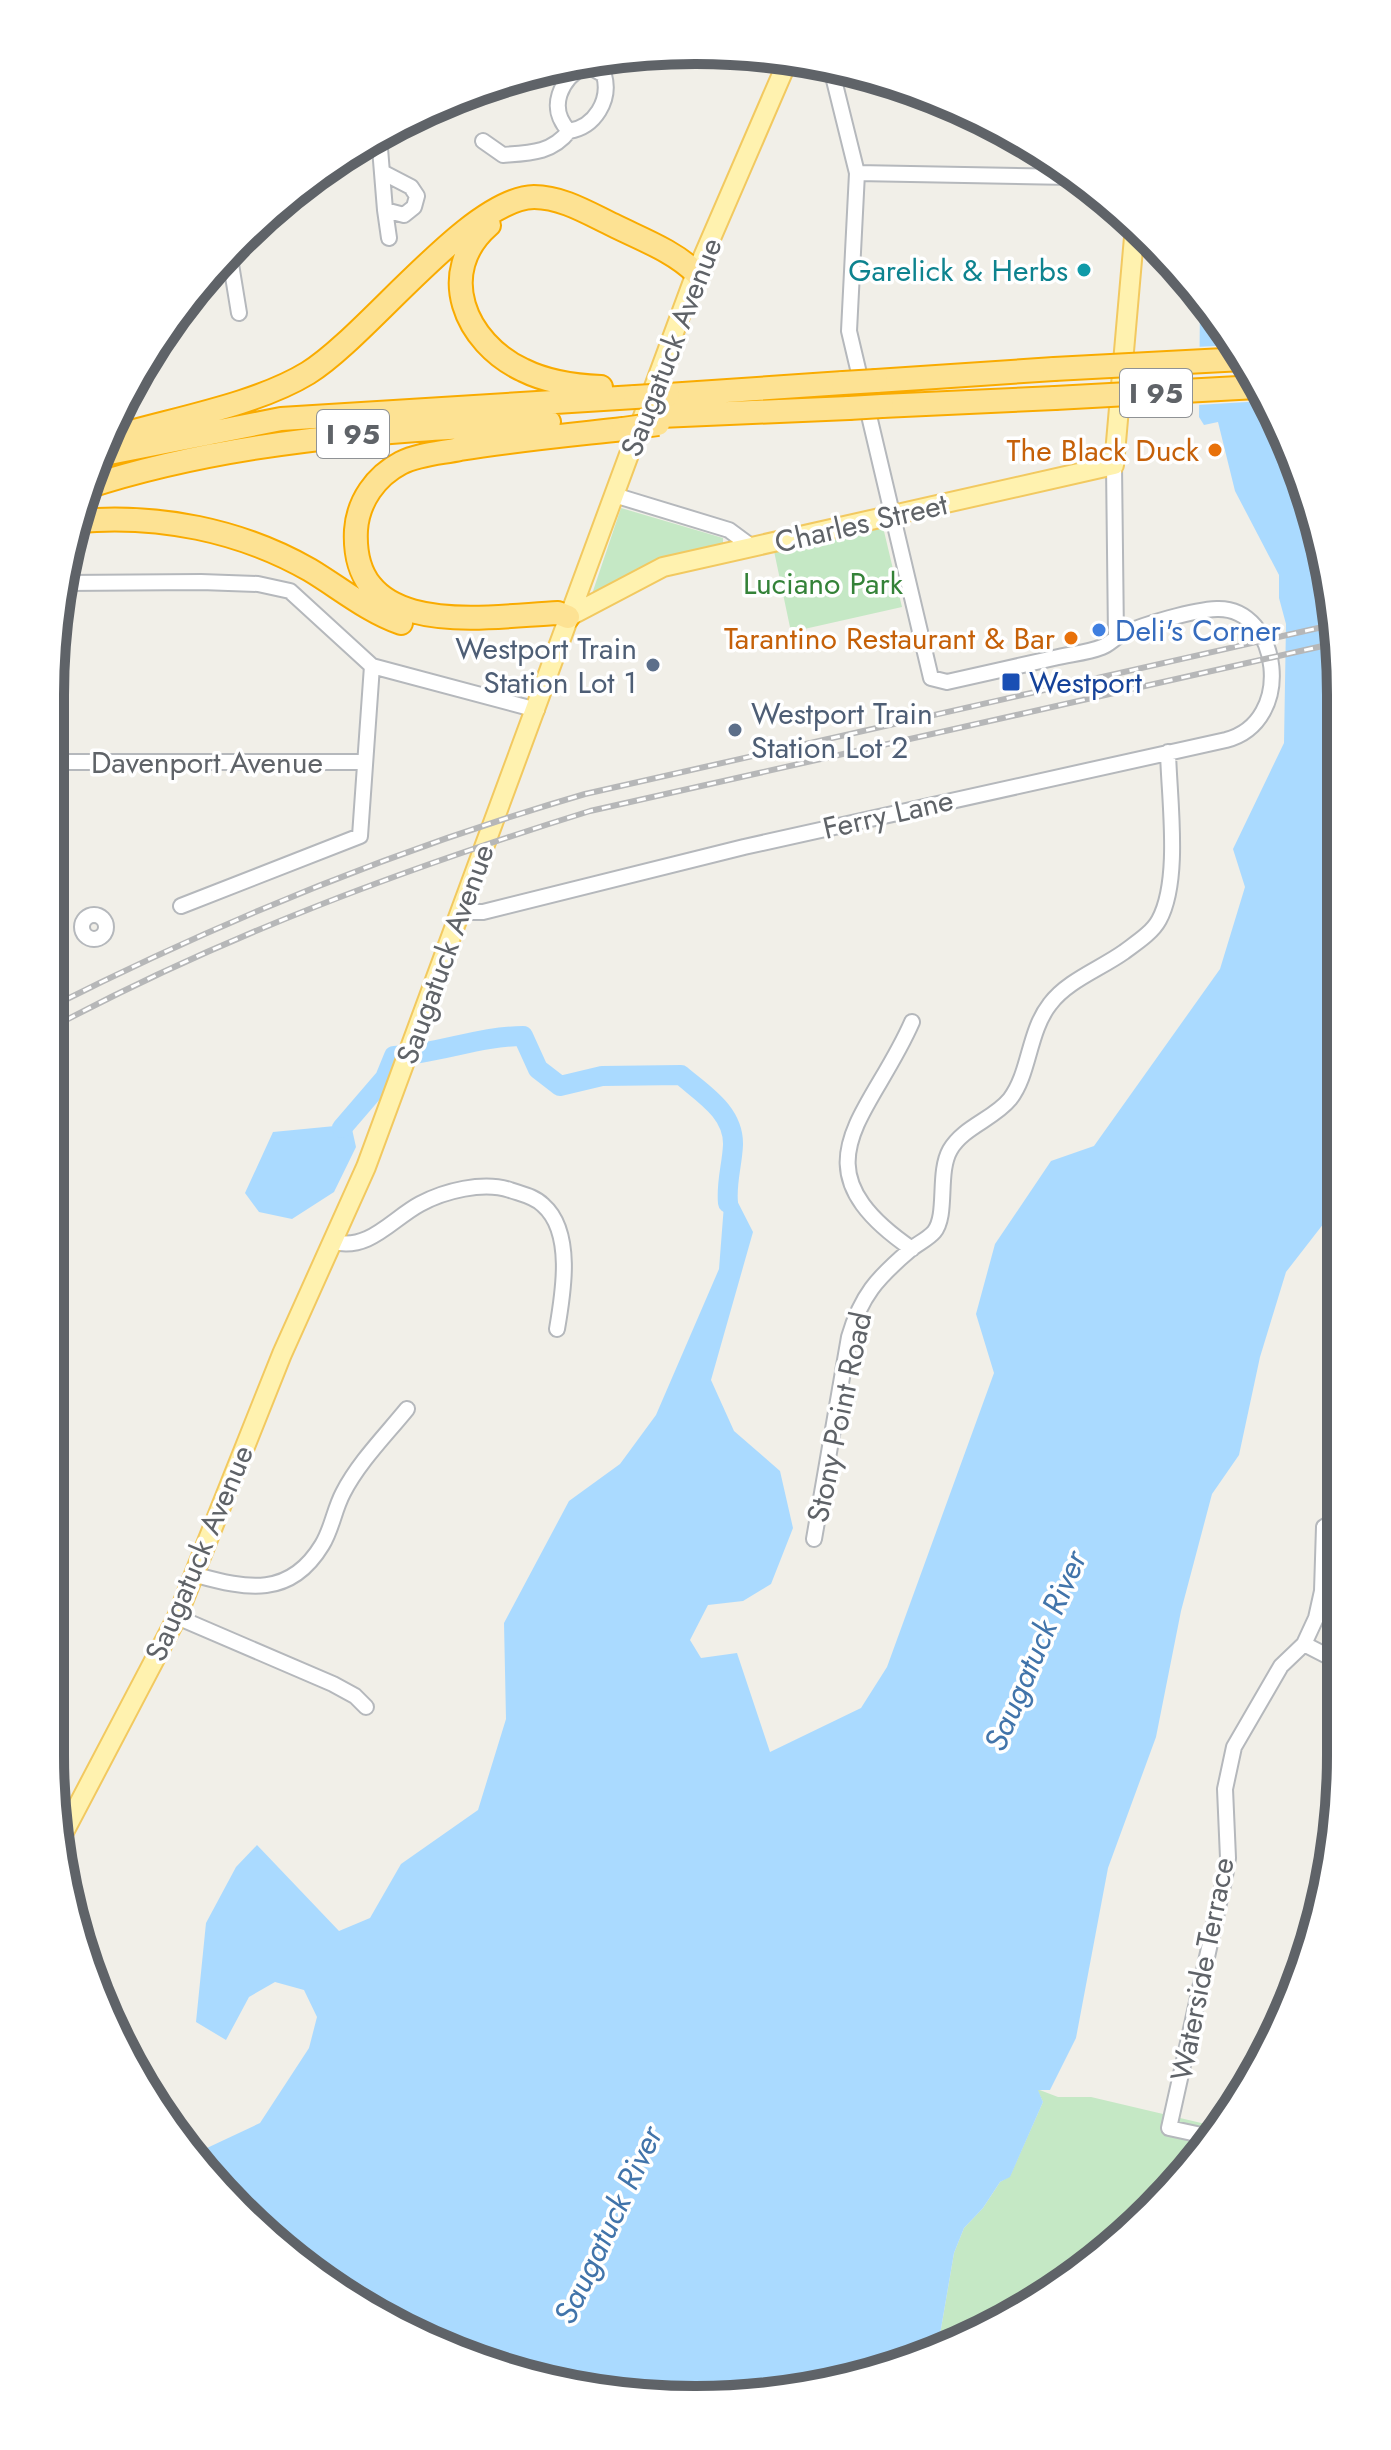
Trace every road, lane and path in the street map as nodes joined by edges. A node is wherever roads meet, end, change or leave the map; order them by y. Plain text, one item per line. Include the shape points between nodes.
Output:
1 (784, 70) edge
2 (598, 72) edge
3 (569, 77) edge
4 (834, 80) edge
5 (569, 131) junction
6 (483, 141) dead end
7 (381, 149) edge
8 (384, 173) junction
9 (857, 173) junction
10 (1056, 177) edge
11 (385, 210) junction
12 (389, 238) dead end
13 (1134, 241) edge
14 (232, 268) edge
15 (696, 273) junction
16 (239, 313) dead end
17 (1230, 360) edge
18 (1246, 388) edge
19 (637, 392) junction
20 (625, 423) junction
21 (121, 435) edge
22 (113, 452) edge
23 (1114, 465) junction
24 (102, 483) edge
25 (614, 495) junction
26 (894, 515) junction
27 (89, 521) edge
28 (752, 547) junction
29 (74, 583) edge
30 (568, 617) junction
31 (1116, 637) junction
32 (372, 666) junction
33 (537, 710) junction
34 (1168, 752) junction
35 (64, 762) edge
36 (364, 762) junction
37 (181, 906) dead end
38 (462, 912) junction
39 (912, 1022) dead end
40 (334, 1242) junction
41 (912, 1249) junction
42 (557, 1329) dead end
43 (407, 1409) dead end
44 (1327, 1525) edge
45 (814, 1539) dead end
46 (196, 1575) junction
47 (177, 1617) junction
48 (1304, 1644) junction
49 (1327, 1656) edge
50 (366, 1707) dead end
51 (68, 1825) edge
52 (1200, 2135) edge

1 - 15 main road, Saugatuck Avenue
2 - 5 street via 604,75 605,100 581,129
3 - 5 street via 557,113
4 - 9 street
5 - 6 street via 558,145 537,152 503,155
7 - 8 street
8 - 11 street
8 - 11 street via 417,196 404,215
9 - 10 street
9 - 26 street via 849,331
11 - 12 street
13 - 23 main road
14 - 16 street
15 - 19 highway via 680,271 570,216 544,209 500,218 468,251 460,281 463,306 475,330 499,355 522,370 559,382
15 - 21 highway via 679,259 574,206 533,197 507,202 472,224 311,371 268,391
15 - 25 main road, Saugatuck Avenue
17 - 19 highway, I 95, bridge
18 - 20 highway, I 95, bridge
19 - 22 highway, I 95 via 281,419
20 - 24 highway, I 95 via 291,440 176,461
20 - 30 highway via 411,459 379,479 359,512 360,562 374,589 395,606 440,617
23 - 26 main road, Charles Street
23 - 31 street
25 - 28 street, Charles Street via 729,530
25 - 30 main road, Saugatuck Avenue
26 - 28 main road, Charles Street
26 - 31 street via 924,657 934,681 1098,648
27 - 30 highway via 158,521 236,537 298,563 384,616 421,627 554,623
28 - 30 main road via 663,567
29 - 32 street via 229,583 290,591
30 - 33 main road, Saugatuck Avenue
31 - 34 street, Ferry Lane via 1225,609 1246,618 1262,634 1271,671 1268,704 1259,722 1232,738
32 - 33 street
32 - 36 street
33 - 38 main road, Saugatuck Avenue
34 - 38 street, Ferry Lane via 483,912
34 - 41 street, Stony Point Road via 1172,878 1158,923 1050,1003 1014,1094 1000,1112 951,1147 935,1232
35 - 36 street, Davenport Avenue
36 - 37 street via 360,836
38 - 40 main road, Saugatuck Avenue
39 - 41 street via 857,1123 848,1180 858,1201 885,1231
40 - 42 street via 365,1241 422,1203 452,1193 497,1186 522,1194 546,1207 559,1235 563,1272
40 - 46 main road, Saugatuck Avenue via 234,1469
41 - 45 street, Stony Point Road via 858,1305
43 - 46 street via 348,1484 322,1546 301,1571 256,1588
44 - 48 street, Waterside Terrace via 1322,1591
46 - 47 main road, Saugatuck Avenue
47 - 50 street via 333,1684
47 - 51 main road, Saugatuck Avenue
48 - 49 street
48 - 52 street, Waterside Terrace via 1281,1666 1234,1747 1225,1789 1228,1858 1169,2128

